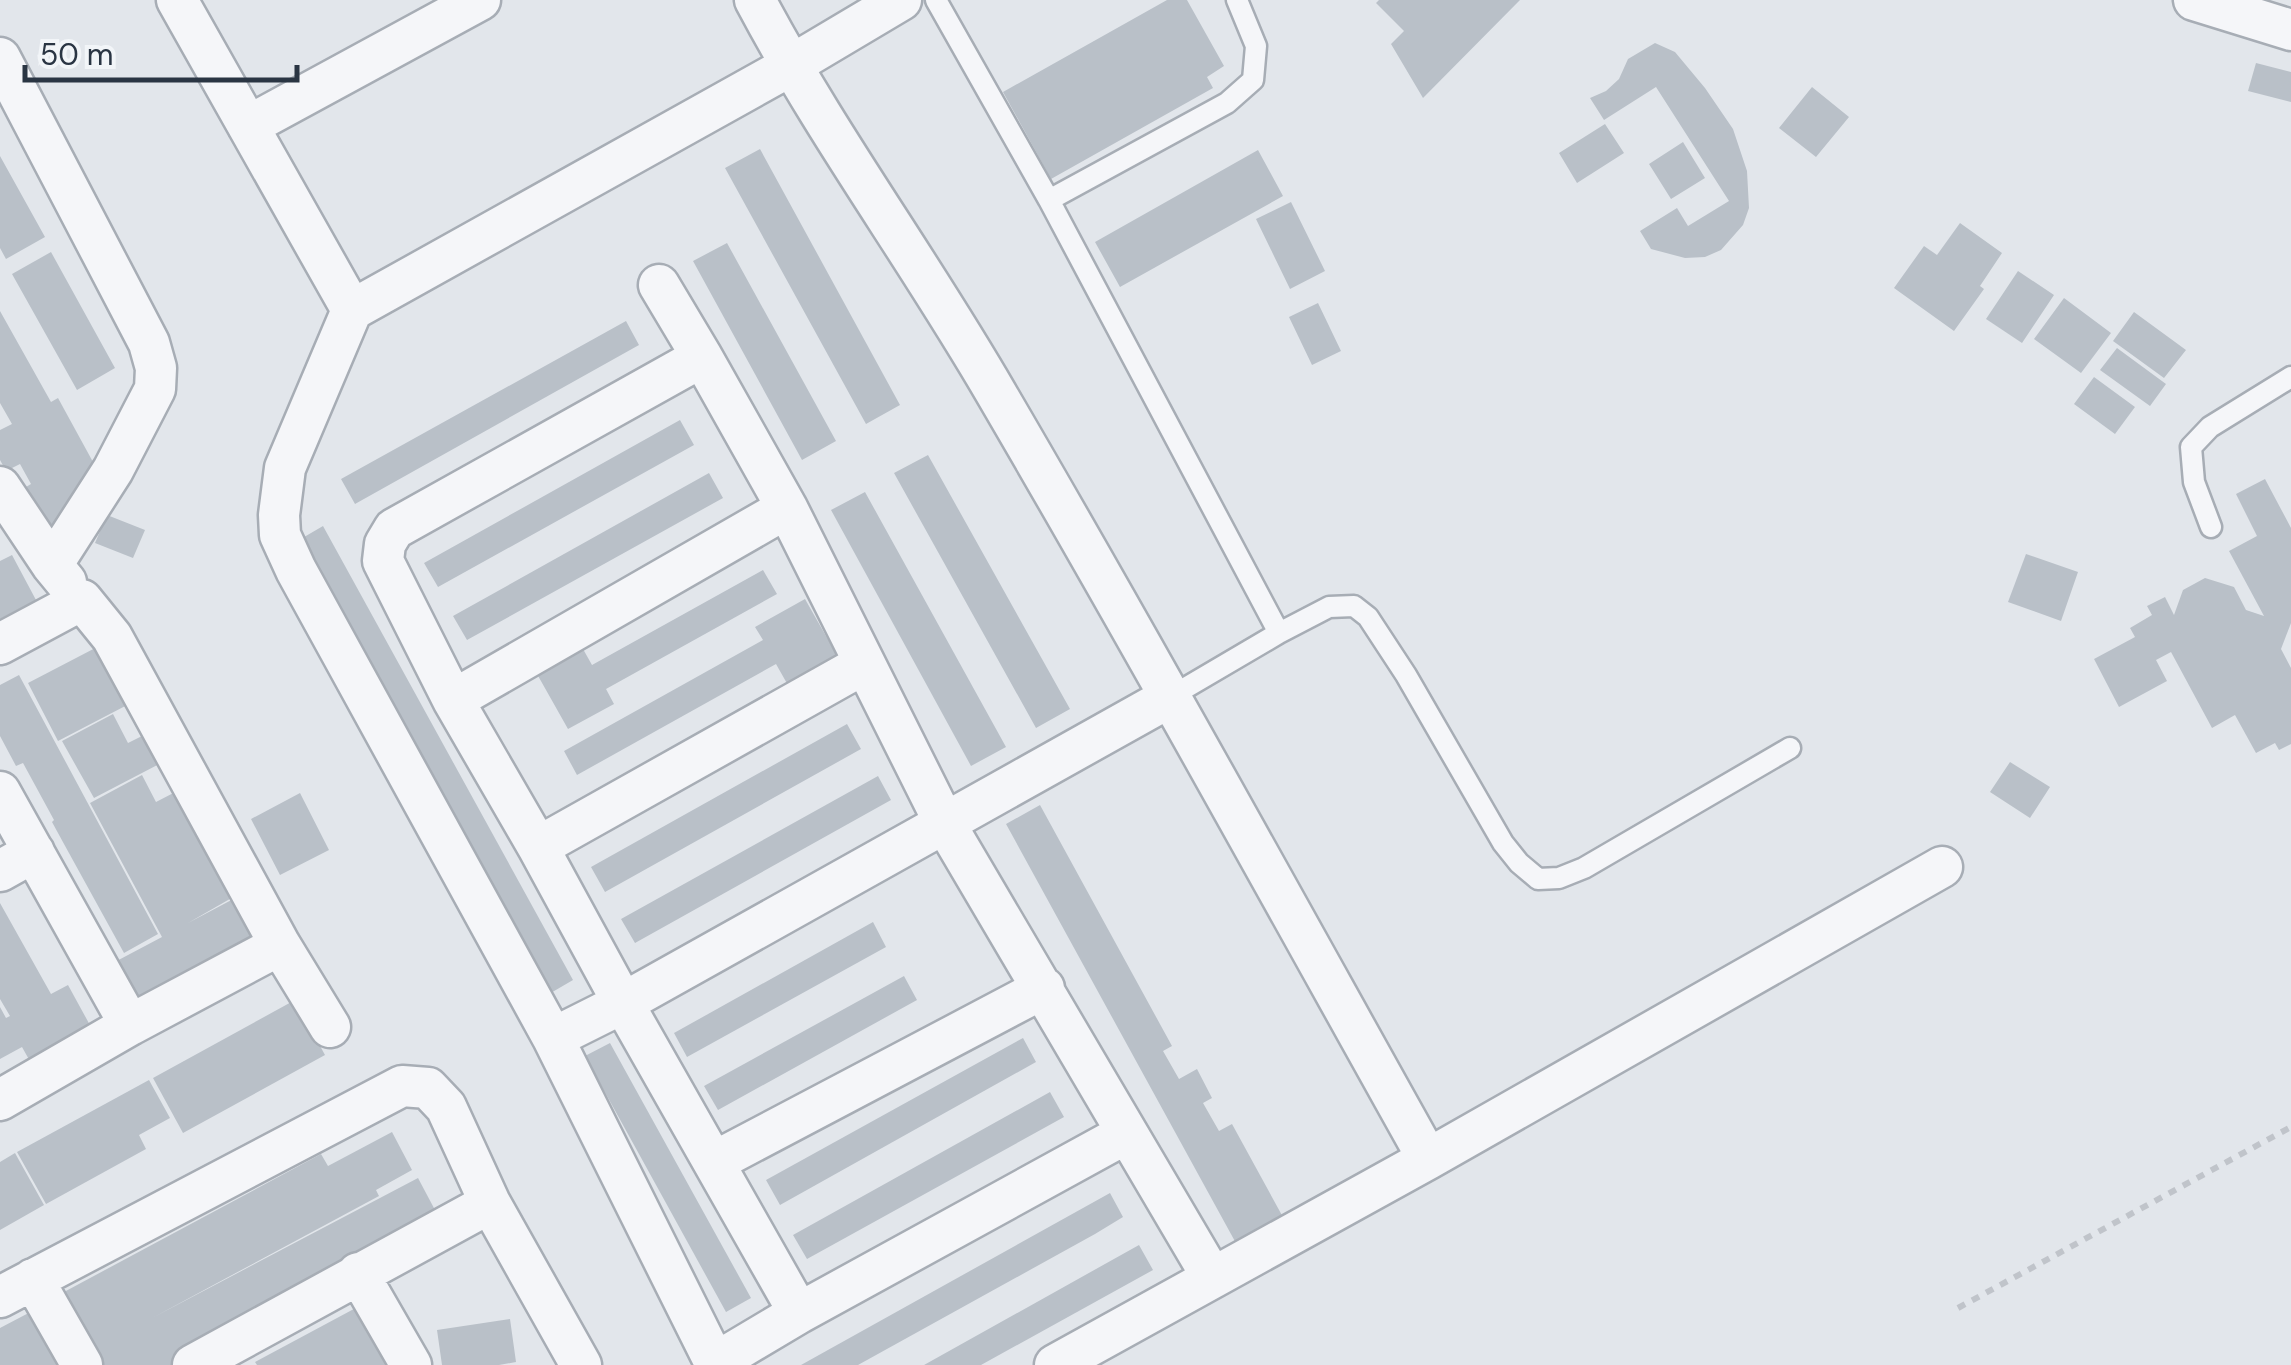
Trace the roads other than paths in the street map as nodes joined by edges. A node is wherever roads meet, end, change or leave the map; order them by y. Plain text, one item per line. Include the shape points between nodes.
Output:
1 (177, 0) edge
2 (480, 0) edge
3 (755, 0) edge
4 (901, 0) edge
5 (936, 0) edge
6 (1237, 0) edge
7 (2194, 0) edge
8 (2291, 30) edge
9 (0, 58) edge
10 (790, 66) junction
11 (248, 126) junction
12 (1049, 200) junction
13 (659, 285) dead end
14 (352, 310) junction
15 (702, 356) junction
16 (2291, 377) edge
17 (0, 487) edge
18 (788, 508) junction
19 (2211, 527) dead end
20 (52, 565) junction
21 (82, 600) junction
22 (1279, 632) junction
23 (0, 644) edge
24 (864, 664) junction
25 (1170, 698) junction
26 (453, 700) junction
27 (1790, 748) dead end
28 (0, 792) edge
29 (944, 822) junction
30 (538, 846) junction
31 (17, 861) edge
32 (1942, 867) dead end
33 (280, 944) junction
34 (1044, 988) junction
35 (622, 1004) junction
36 (130, 1025) junction
37 (330, 1027) dead end
38 (553, 1038) junction
39 (0, 1100) edge
40 (1127, 1132) junction
41 (1428, 1159) junction
42 (714, 1162) junction
43 (490, 1203) junction
44 (358, 1273) junction
45 (1212, 1277) junction
46 (16, 1288) edge
47 (798, 1313) junction
48 (218, 1359) edge
49 (716, 1364) edge
50 (82, 1365) edge
51 (411, 1365) edge
52 (581, 1365) edge
53 (1055, 1365) edge

1 - 11 street
2 - 11 street
3 - 10 street
4 - 10 street
5 - 12 lane
6 - 12 lane via 1256,46 1252,80 1227,103
7 - 8 street
9 - 20 street via 156,368 155,389 114,470
10 - 14 street
10 - 25 street via 994,390
11 - 14 street
12 - 22 lane
13 - 15 street
14 - 38 street via 285,468 280,535
15 - 18 street
15 - 26 street via 394,529 383,561
16 - 19 lane via 2210,427 2190,448
17 - 20 street
18 - 24 street
18 - 26 street
20 - 21 street
21 - 23 street
21 - 33 street via 112,637
22 - 25 lane
22 - 27 lane via 1330,607 1354,606 1368,617 1503,843 1538,879 1584,868
24 - 29 street
24 - 30 street
25 - 29 street
25 - 41 street
26 - 30 street
28 - 31 street
29 - 34 street
29 - 35 street
30 - 35 street
31 - 36 street
32 - 41 street
33 - 36 street
33 - 37 street
34 - 40 street
34 - 42 street
35 - 38 street
35 - 42 street
36 - 39 street
38 - 49 street
40 - 45 street
40 - 47 street
41 - 45 street
42 - 47 street
43 - 44 street
43 - 46 street via 446,1107 428,1088 402,1086
43 - 52 street
44 - 48 street
44 - 51 street
45 - 53 street
46 - 50 street
47 - 49 street

